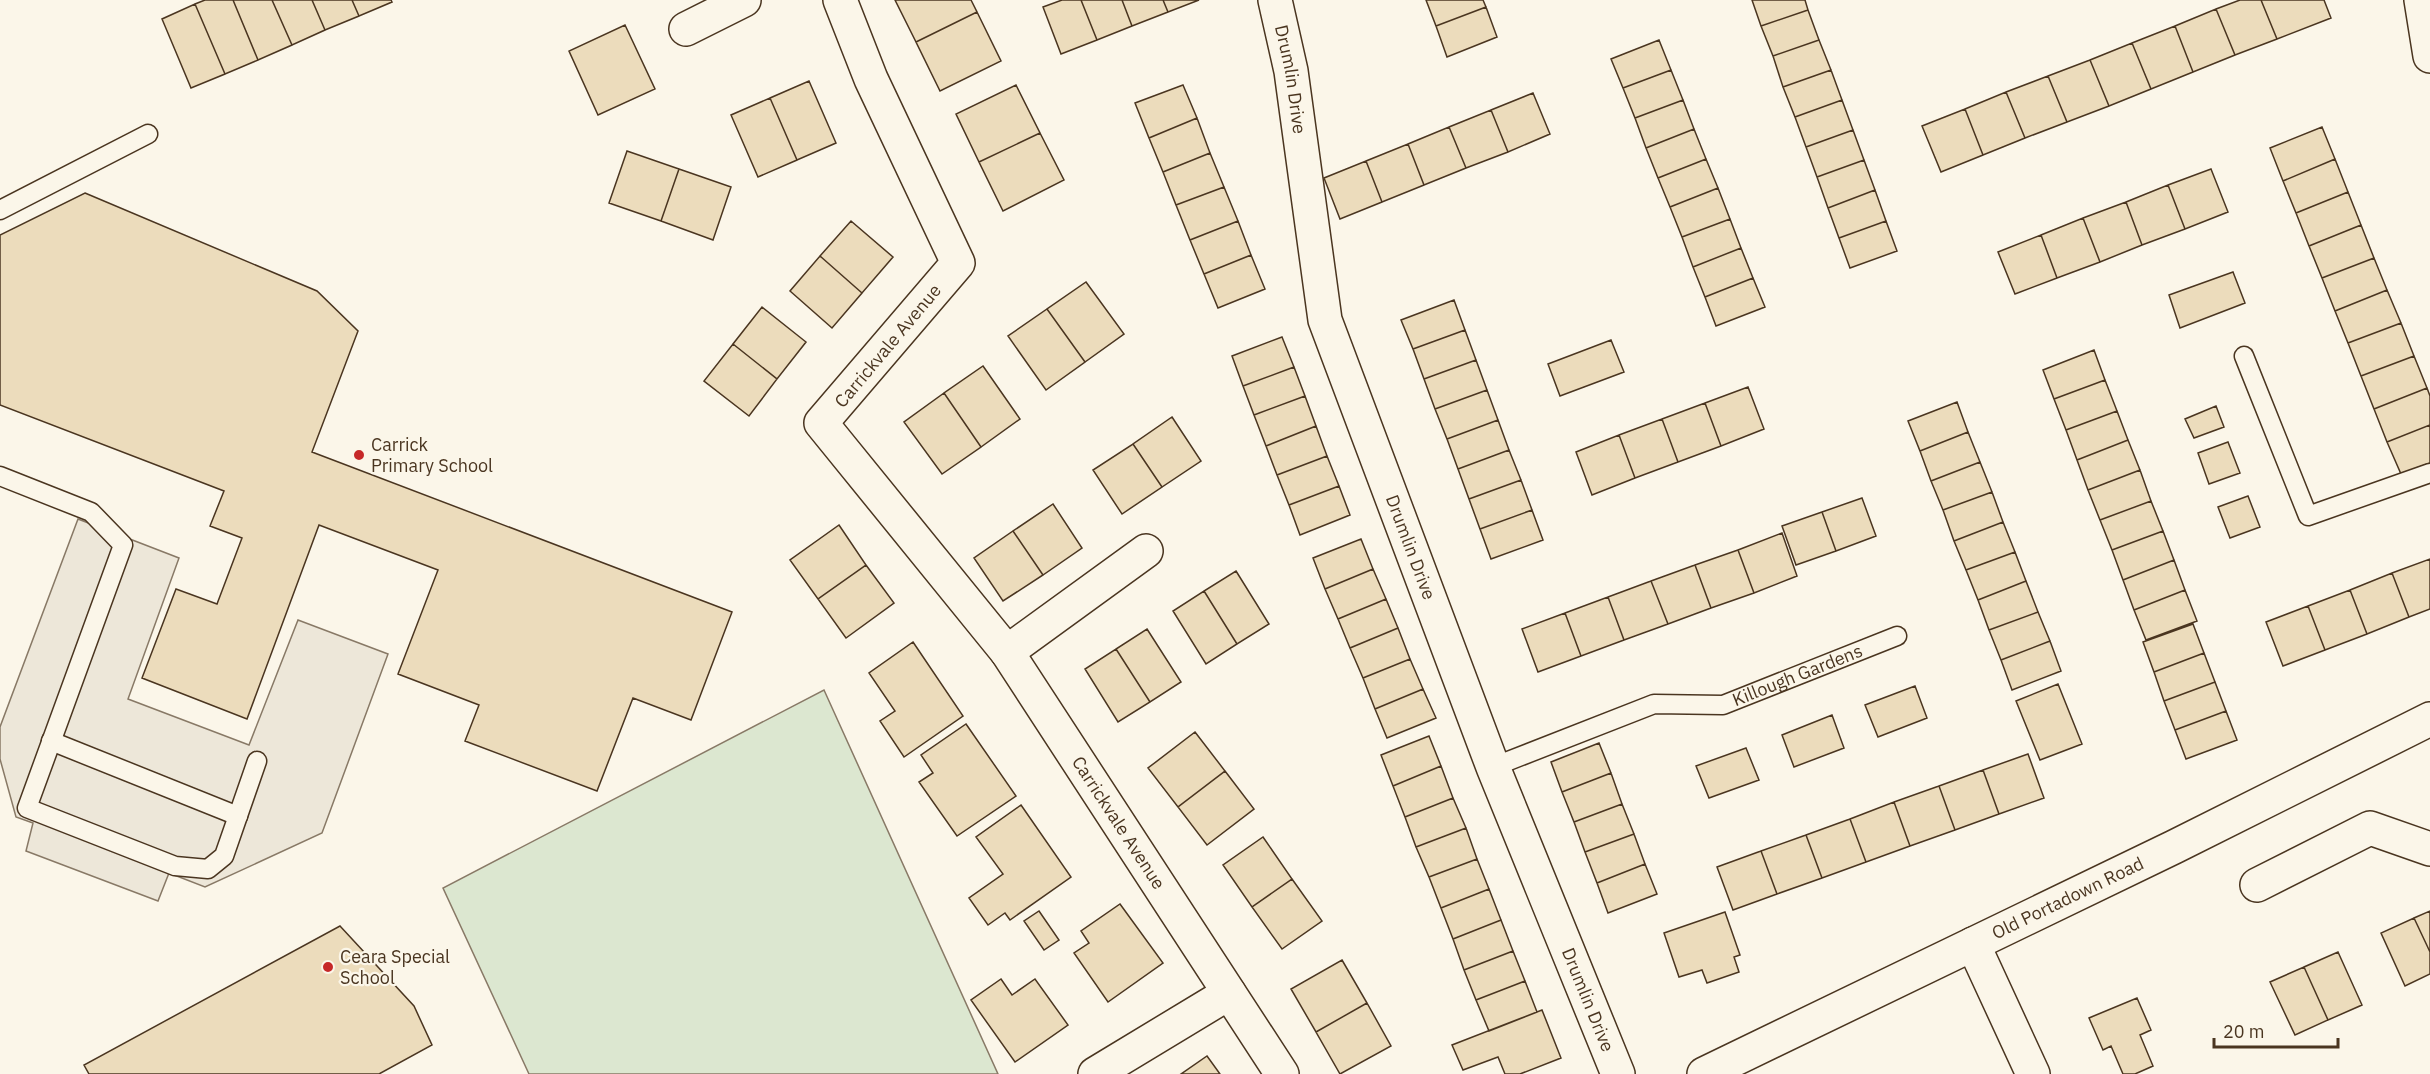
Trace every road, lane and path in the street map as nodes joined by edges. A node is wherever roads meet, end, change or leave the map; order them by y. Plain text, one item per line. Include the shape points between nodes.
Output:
1 (744, 0) edge
2 (840, 0) edge
3 (1275, 0) edge
4 (2421, 0) edge
5 (686, 30) dead end
6 (2430, 56) edge
7 (148, 134) dead end
8 (0, 210) edge
9 (2244, 356) dead end
10 (2430, 473) edge
11 (0, 476) edge
12 (1146, 551) dead end
13 (1897, 636) dead end
14 (1007, 652) junction
15 (2430, 719) edge
16 (51, 741) junction
17 (257, 761) dead end
18 (1493, 767) junction
19 (238, 816) junction
20 (2430, 849) edge
21 (2258, 885) dead end
22 (1973, 944) junction
23 (1229, 993) junction
24 (1095, 1074) edge
25 (1282, 1074) edge
26 (1618, 1074) edge
27 (1704, 1074) edge
28 (2033, 1074) edge

1 - 5 street
2 - 14 street, Carrickvale Avenue via 871,79 958,263 821,423
3 - 18 street, Drumlin Drive via 1291,71 1325,320
4 - 6 street
7 - 8 lane
9 - 10 lane via 2308,516
11 - 16 lane via 91,512 123,545
12 - 14 street
13 - 18 lane, Killough Gardens via 1723,705 1654,704
14 - 23 street, Carrickvale Avenue
15 - 22 street, Old Portadown Road
16 - 19 lane
16 - 19 lane via 27,808 175,866 208,869 224,856
17 - 19 lane
18 - 26 street, Drumlin Drive
20 - 21 street via 2370,828
22 - 27 street, Old Portadown Road
22 - 28 street
23 - 24 street
23 - 25 street, Carrickvale Avenue

